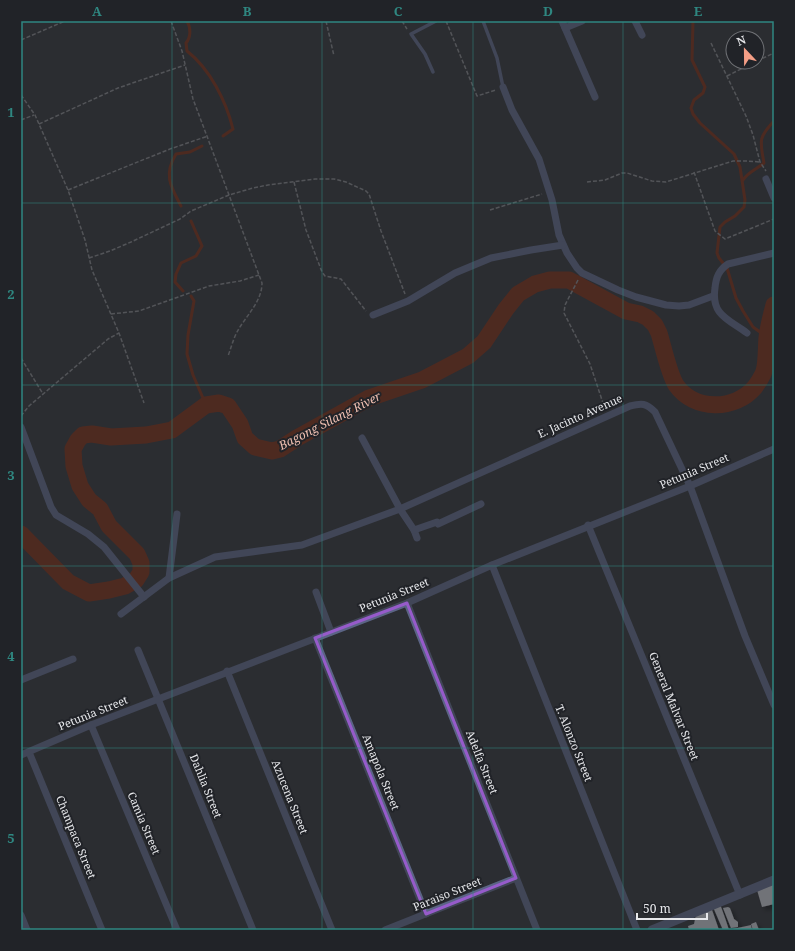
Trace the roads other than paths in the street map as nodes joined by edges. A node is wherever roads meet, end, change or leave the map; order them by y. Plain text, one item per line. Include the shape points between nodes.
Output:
1 (436, 21) edge
2 (483, 21) edge
3 (562, 21) edge
4 (582, 21) edge
5 (635, 21) edge
6 (565, 28) junction
7 (642, 35) dead end
8 (433, 72) dead end
9 (503, 87) joint
10 (595, 97) dead end
11 (766, 180) dead end
12 (774, 198) edge
13 (563, 245) junction
14 (774, 253) edge
15 (714, 296) junction
16 (372, 315) road end
17 (747, 333) dead end
18 (21, 427) edge
19 (362, 438) dead end
20 (774, 449) edge
21 (690, 486) junction
22 (481, 504) dead end
23 (400, 509) junction
24 (177, 514) dead end
25 (588, 525) junction
26 (414, 530) junction
27 (417, 538) dead end
28 (492, 564) junction
29 (169, 578) junction
30 (316, 592) dead end
31 (144, 597) junction
32 (407, 602) junction
33 (121, 614) dead end
34 (331, 632) junction
35 (315, 638) junction
36 (138, 650) dead end
37 (73, 659) dead end
38 (227, 672) junction
39 (21, 680) edge
40 (158, 699) junction
41 (774, 705) edge
42 (91, 725) junction
43 (29, 752) junction
44 (21, 755) edge
45 (516, 878) junction
46 (774, 880) edge
47 (740, 895) junction
48 (426, 914) junction
49 (21, 915) edge
50 (27, 930) edge
51 (102, 930) edge
52 (177, 930) edge
53 (253, 930) edge
54 (332, 930) edge
55 (385, 930) edge
56 (537, 930) edge
57 (637, 930) edge
58 (652, 930) edge

1 - 8 lane via 411,34 425,54
2 - 9 lane via 498,58
3 - 6 street
4 - 6 street
5 - 7 street
6 - 10 street
9 - 13 street via 512,110 539,160
11 - 12 street
13 - 15 street via 571,261 582,273 636,297 679,306
13 - 16 street via 491,258 455,273 408,301
14 - 15 street via 728,264 722,268 717,275
15 - 17 street via 721,315
18 - 31 street via 56,515 96,539
19 - 23 street
20 - 21 street, Petunia Street
21 - 23 street, E. Jacinto Avenue via 655,412 648,405 639,404
21 - 25 street, Petunia Street
21 - 41 street, E. Jacinto Avenue via 745,636
22 - 26 street via 438,524 436,522
23 - 26 street
23 - 29 street, E. Jacinto Avenue via 302,545 215,557
24 - 29 street
25 - 28 street, Petunia Street
25 - 47 street, General Malvar Street
26 - 27 street
28 - 32 street, Petunia Street
28 - 57 street, T. Alonzo Street
29 - 31 street, E. Jacinto Avenue
30 - 34 street
31 - 33 street, E. Jacinto Avenue
32 - 34 street, Petunia Street
32 - 45 street, Adelfa Street
34 - 35 street, Petunia Street
35 - 38 street, Petunia Street
35 - 48 street, Amapola Street
36 - 40 street, Dahlia Street
37 - 39 street
38 - 40 street, Petunia Street
38 - 54 street, Azucena Street
40 - 42 street, Petunia Street
40 - 53 street, Dahlia Street
42 - 43 street, Petunia Street
42 - 52 street, Camia Street
43 - 44 street, Petunia Street
43 - 51 street, Champaca Street
45 - 48 street, Paraiso Street
45 - 56 street, Adelfa Street
46 - 47 street
47 - 58 street
48 - 55 street, Paraiso Street
49 - 50 street

